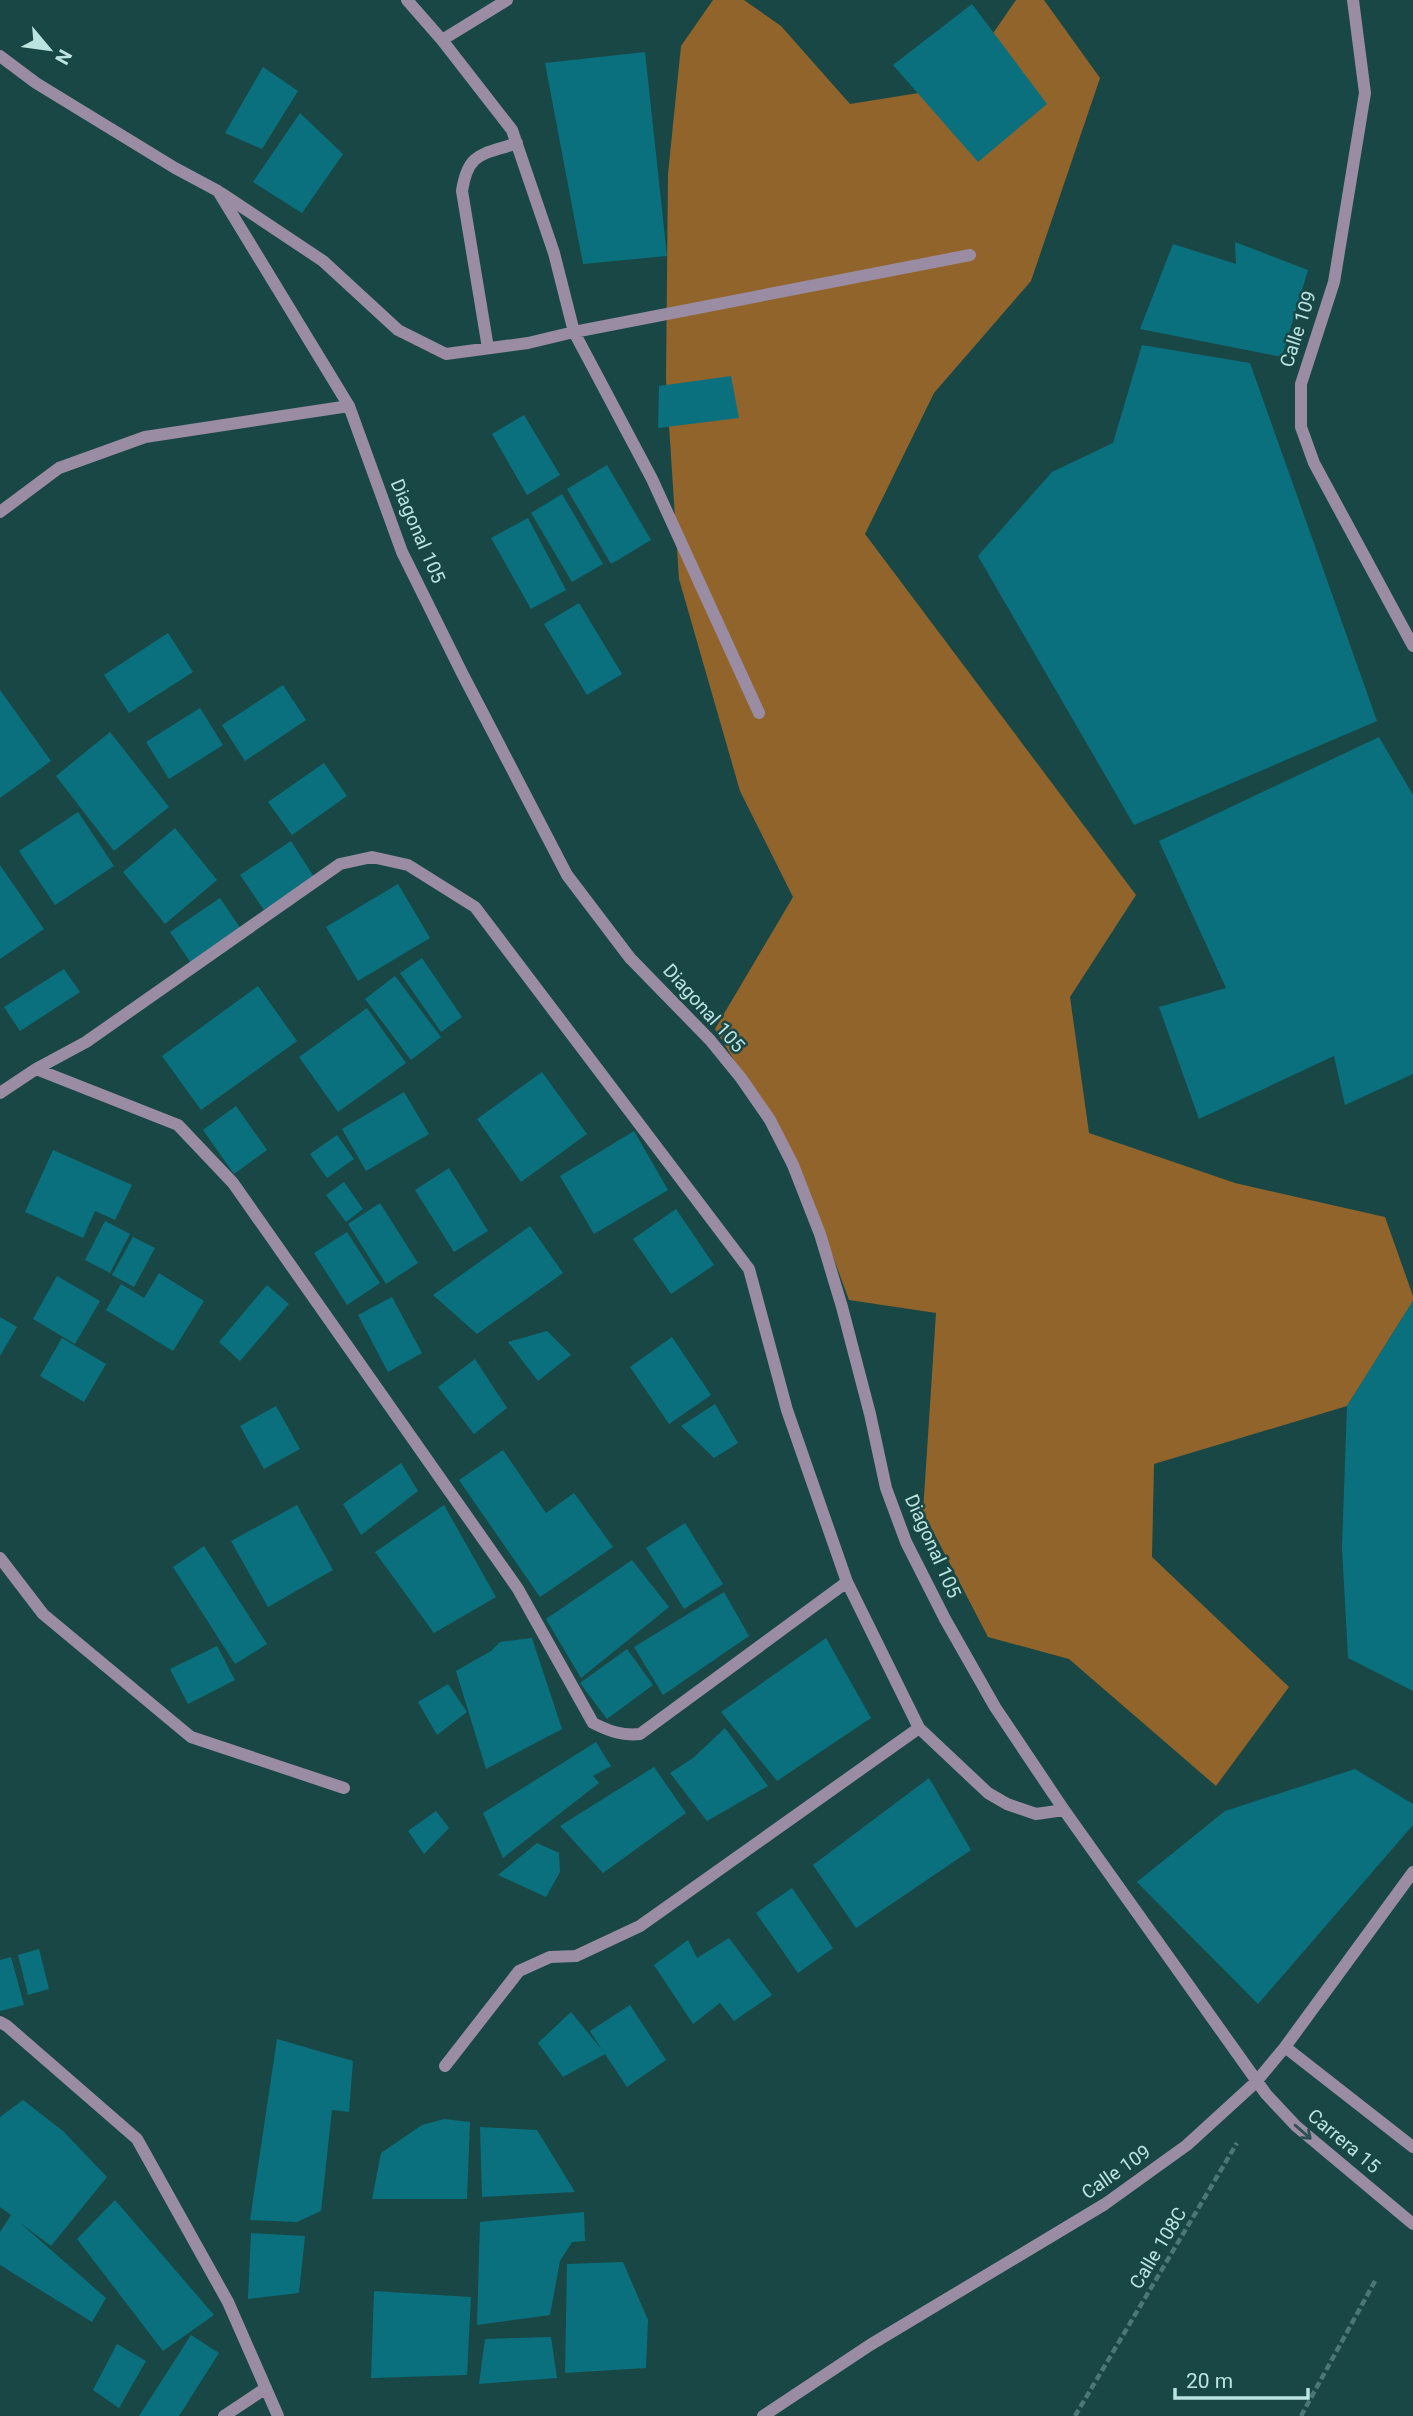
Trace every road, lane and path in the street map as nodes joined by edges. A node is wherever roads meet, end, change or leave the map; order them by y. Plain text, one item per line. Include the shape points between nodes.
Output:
1 (407, 0) edge
2 (507, 0) edge
3 (1353, 0) edge
4 (442, 40) junction
5 (0, 56) edge
6 (517, 143) junction
7 (218, 191) junction
8 (970, 255) dead end
9 (574, 332) junction
10 (488, 348) junction
11 (349, 406) junction
12 (0, 512) edge
13 (1413, 646) edge
14 (759, 713) dead end
15 (36, 1069) junction
16 (0, 1093) edge
17 (0, 1558) edge
18 (847, 1582) junction
19 (919, 1728) junction
20 (344, 1788) dead end
21 (1064, 1810) junction
22 (1413, 1872) edge
23 (0, 2022) edge
24 (1285, 2047) junction
25 (446, 2066) dead end
26 (1256, 2082) junction
27 (1237, 2141) dead end
28 (1413, 2147) edge
29 (1413, 2224) edge
30 (1376, 2281) dead end
31 (266, 2388) junction
32 (224, 2416) edge
33 (278, 2416) edge
34 (763, 2416) edge
35 (1075, 2416) edge
36 (1301, 2416) edge

1 - 4 street
2 - 4 street
3 - 13 street, Calle 109 via 1365,93 1334,282 1301,384 1301,427 1314,463
4 - 6 street via 512,130
5 - 7 street via 36,83
6 - 9 street via 554,253
6 - 10 street via 474,158 465,172 462,191
7 - 10 street via 323,261 398,330 446,354
7 - 11 street, Diagonal 105
8 - 9 street
9 - 10 street
9 - 14 street via 652,479
11 - 12 street via 145,437 59,468
11 - 21 street, Diagonal 105 via 402,552 567,875 630,958 741,1078 793,1165 842,1307 886,1488 906,1542 995,1707
15 - 16 street
15 - 18 street via 178,1125 233,1184 518,1589 593,1723 609,1731 640,1734
15 - 18 street via 86,1042 340,864 372,857 408,865 475,907 748,1269 787,1410
17 - 20 street via 43,1614 191,1737
18 - 19 street
19 - 21 street via 988,1793 1007,1804 1036,1814
19 - 25 street via 640,1926 576,1956 550,1957 519,1971
21 - 26 street, Diagonal 105
22 - 24 street, Calle 109
23 - 31 street via 137,2139 228,2302
24 - 26 street, Calle 109
24 - 28 street, Carrera 15
26 -> 29 street, Carrera 15 via 1296,2126
26 - 34 street, Calle 109 via 1187,2145 1105,2204 870,2345
27 - 35 path, Calle 108C
30 - 36 path
31 - 32 street
31 - 33 street

